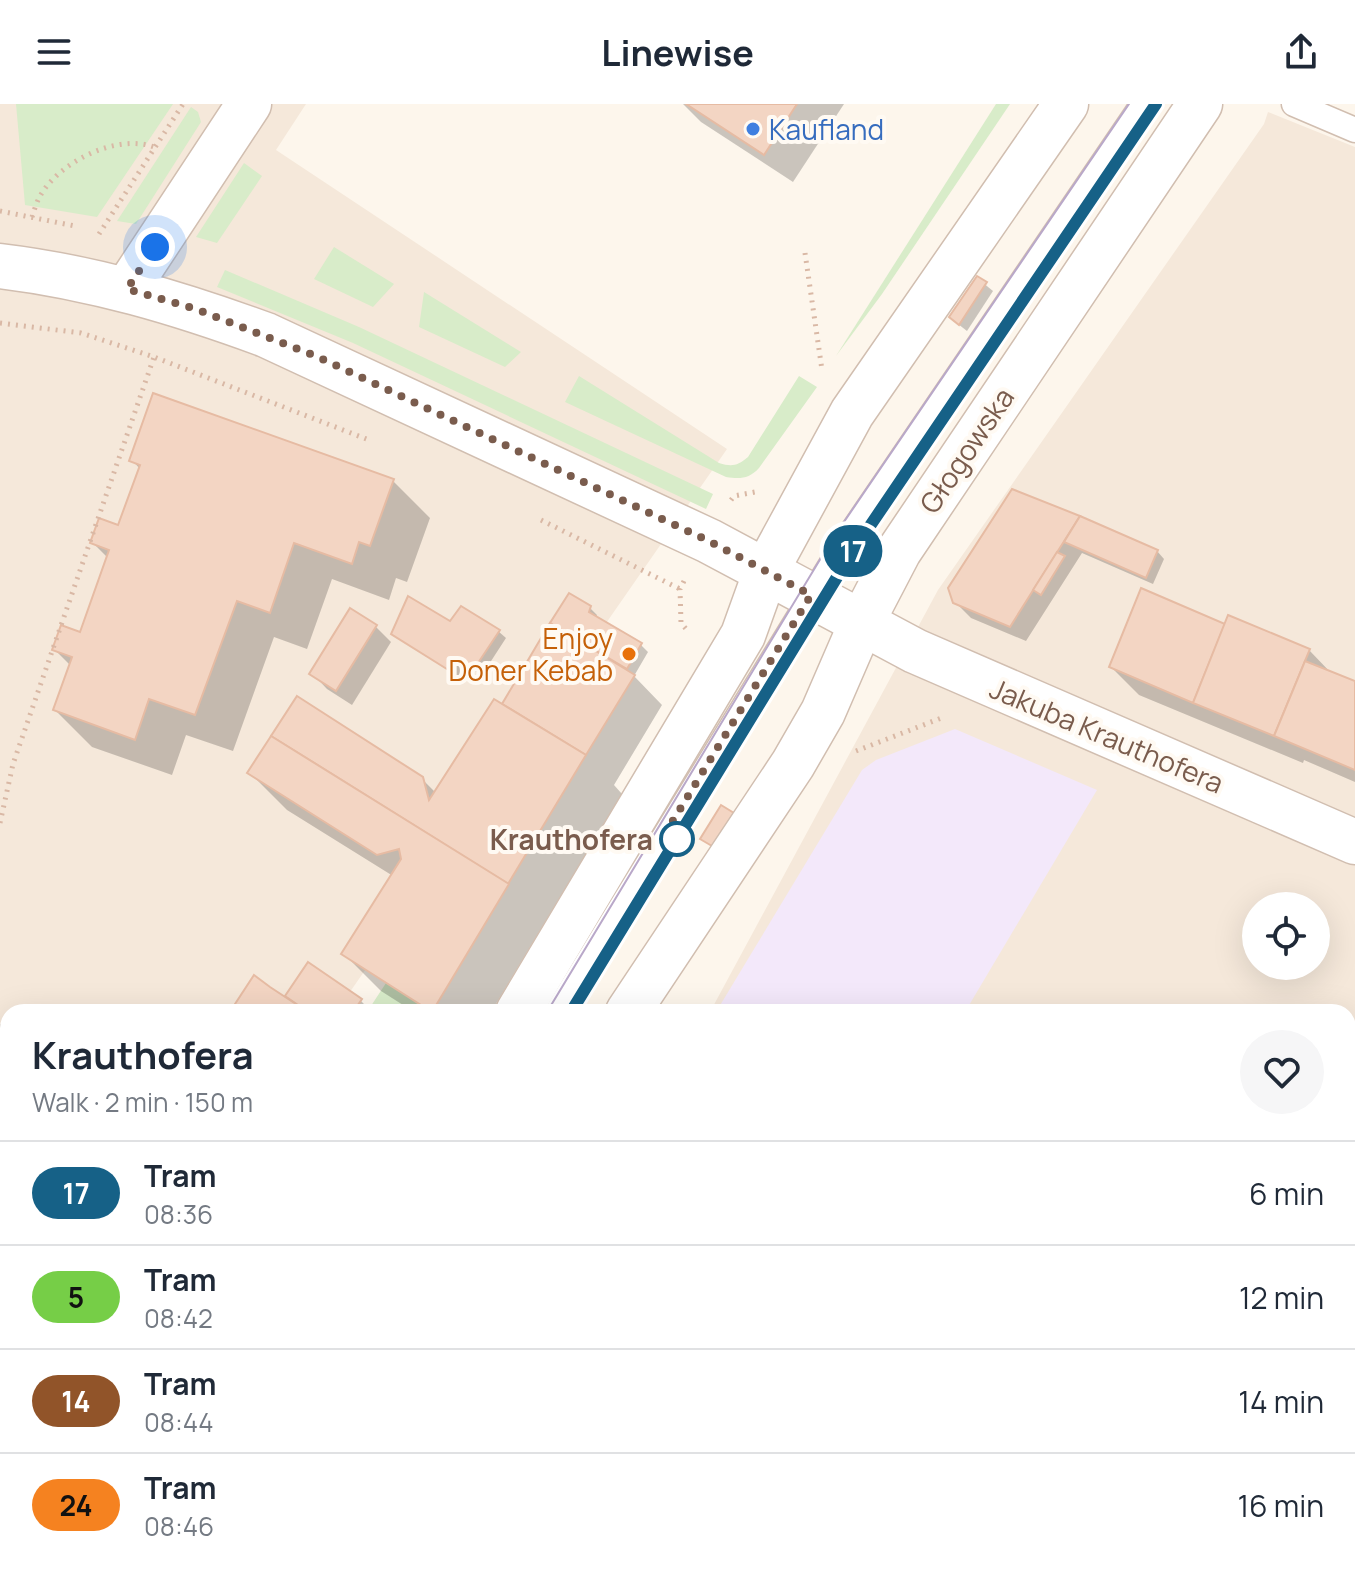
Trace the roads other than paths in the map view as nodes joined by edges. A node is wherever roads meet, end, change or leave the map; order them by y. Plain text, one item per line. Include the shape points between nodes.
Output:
1 (249, 104) edge
2 (1066, 104) edge
3 (1143, 104) edge
4 (1200, 104) edge
5 (1294, 104) edge
6 (1355, 130) edge
7 (0, 266) edge
8 (127, 289) junction
9 (766, 571) junction
10 (811, 595) junction
11 (862, 622) junction
12 (1355, 842) edge
13 (523, 1004) edge
14 (562, 1004) edge
15 (633, 1004) edge

1 - 8 street
2 - 9 street via 852,413
3 - 10 lane
4 - 11 street, Głogowska via 932,499
5 - 6 lane
7 - 8 street, Jakuba Krauthofera
8 - 9 street, Jakuba Krauthofera via 196,309 305,352
9 - 10 street, Jakuba Krauthofera
9 - 13 street via 743,635 722,673
10 - 11 street, Jakuba Krauthofera
10 - 14 lane
11 - 12 street, Jakuba Krauthofera via 925,656
11 - 15 street, Głogowska via 823,712 793,764

